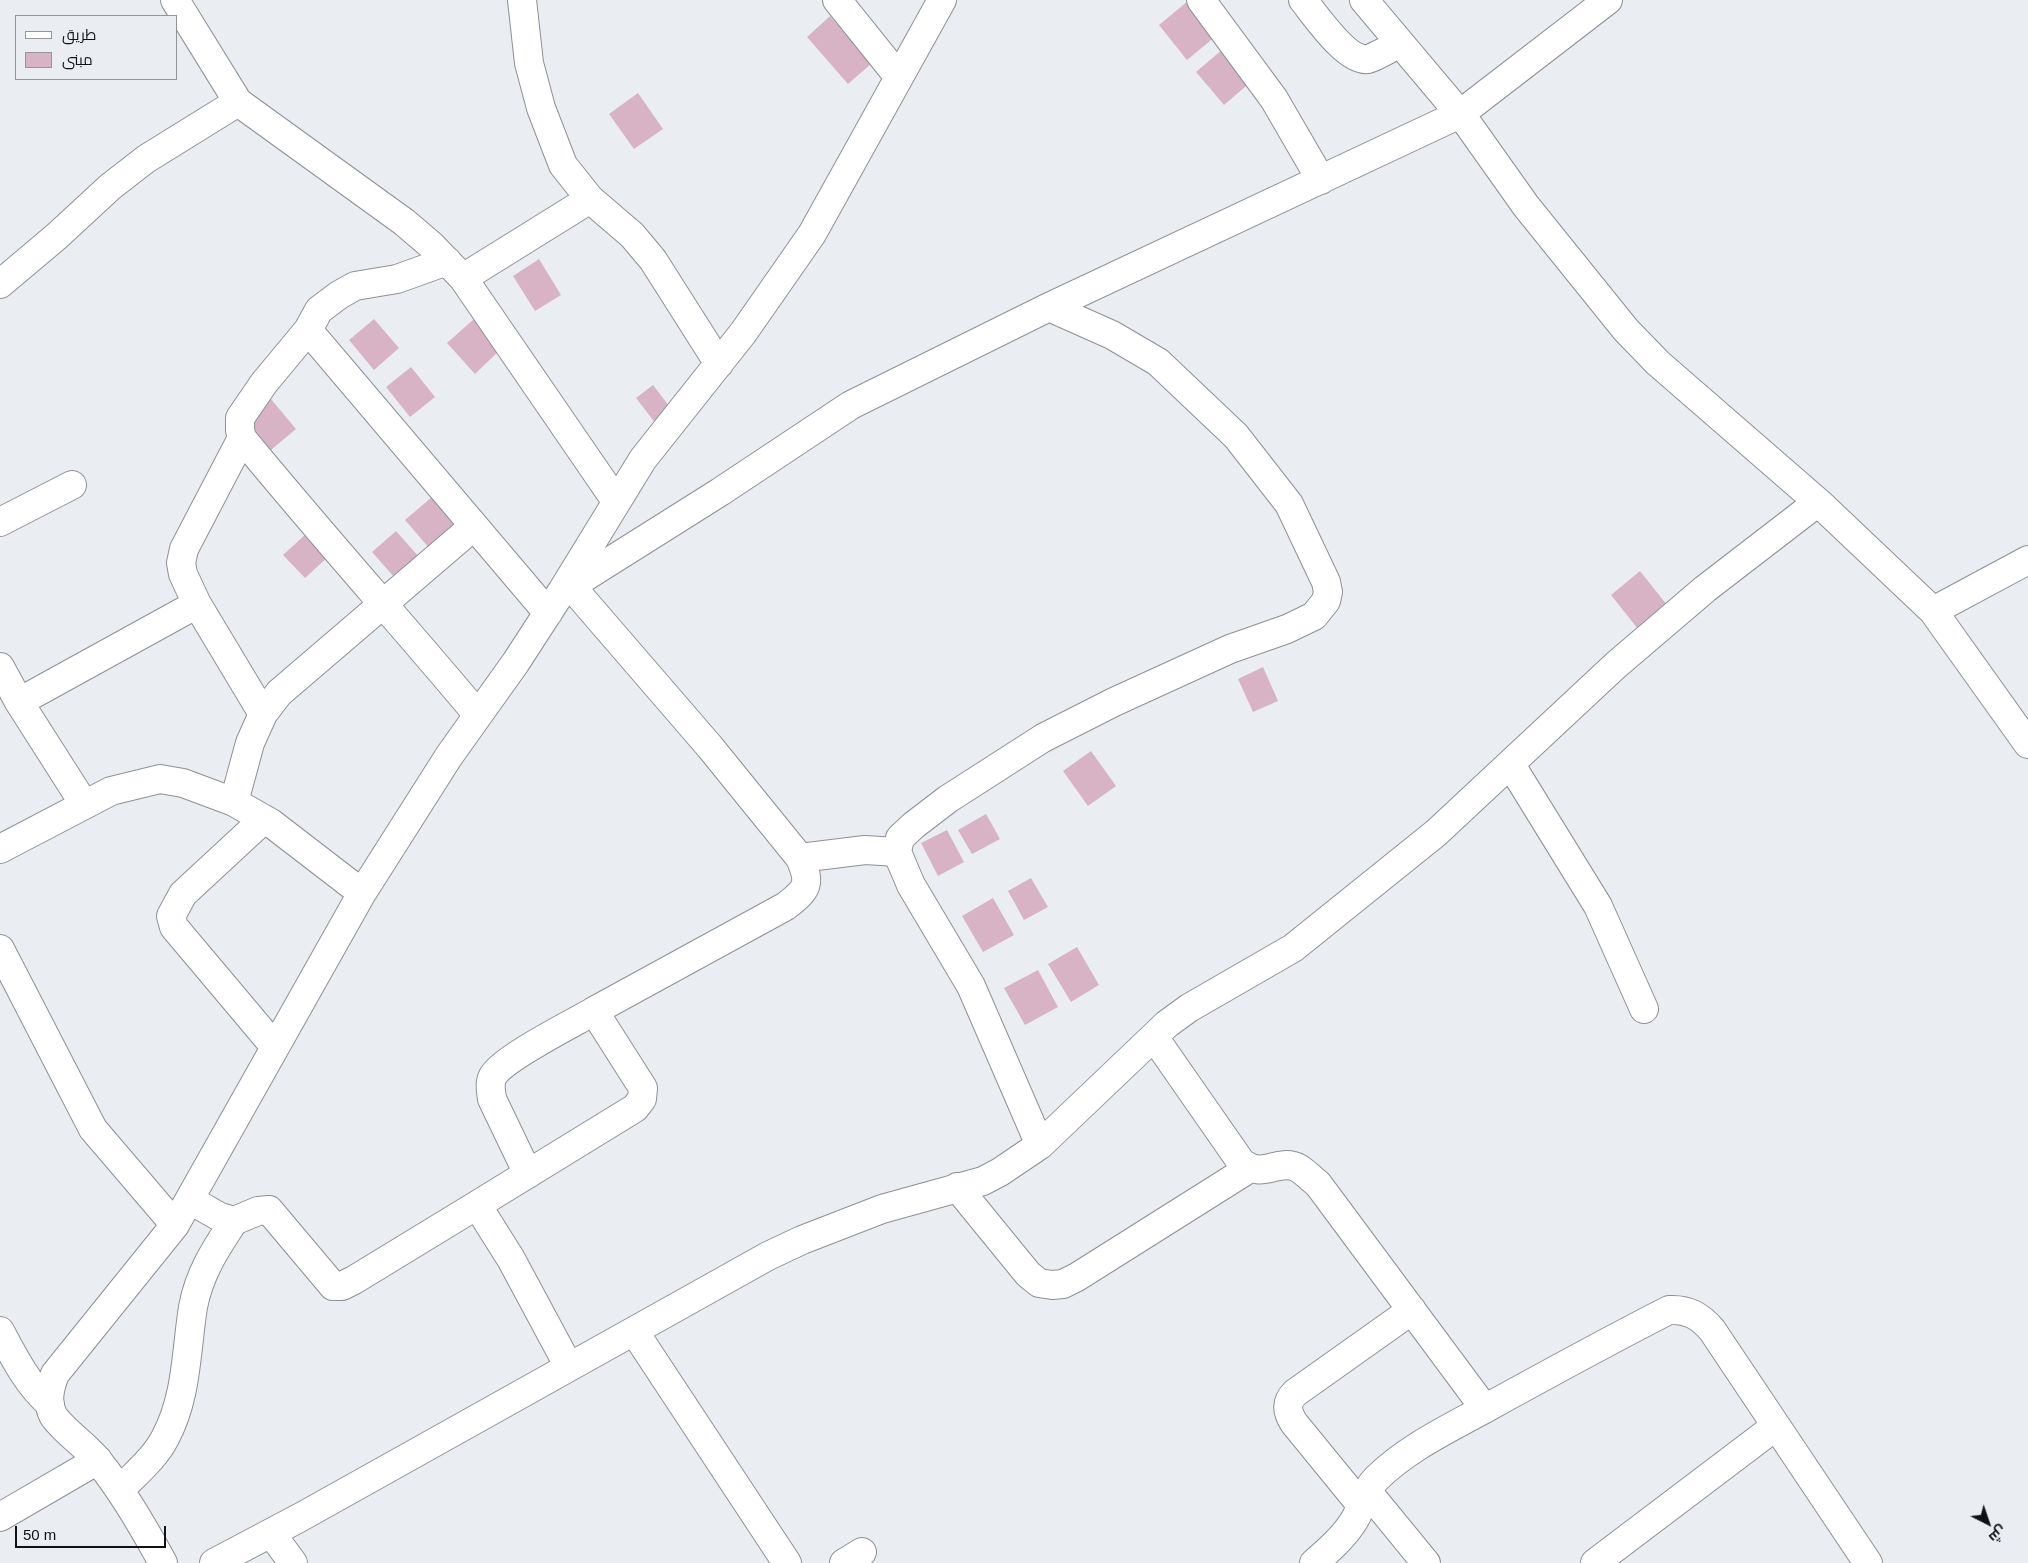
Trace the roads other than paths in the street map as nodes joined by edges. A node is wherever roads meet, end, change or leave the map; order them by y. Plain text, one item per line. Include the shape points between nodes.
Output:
1 (176, 0) edge
2 (522, 0) edge
3 (838, 0) edge
4 (942, 0) edge
5 (1201, 0) edge
6 (1303, 0) edge
7 (1364, 0) edge
8 (1608, 0) edge
9 (1400, 43) junction
10 (898, 76) junction
11 (238, 102) junction
12 (1460, 114) junction
13 (1321, 180) junction
14 (590, 199) junction
15 (455, 270) junction
16 (0, 284) edge
17 (1049, 307) junction
18 (308, 330) junction
19 (719, 364) junction
20 (242, 438) junction
21 (72, 485) dead end
22 (616, 501) junction
23 (1818, 502) junction
24 (0, 522) edge
25 (474, 526) junction
26 (2028, 560) edge
27 (561, 597) junction
28 (384, 602) junction
29 (197, 604) junction
30 (1933, 611) junction
31 (0, 667) edge
32 (19, 702) junction
33 (263, 714) junction
34 (478, 715) junction
35 (2028, 744) edge
36 (1511, 764) junction
37 (234, 802) junction
38 (84, 804) junction
39 (264, 819) junction
40 (0, 849) edge
41 (897, 852) junction
42 (800, 858) junction
43 (362, 893) junction
44 (0, 949) edge
45 (1644, 1009) dead end
46 (594, 1011) junction
47 (1154, 1037) junction
48 (275, 1047) junction
49 (1040, 1145) junction
50 (1250, 1168) junction
51 (528, 1174) junction
52 (957, 1187) junction
53 (190, 1200) junction
54 (478, 1205) junction
55 (234, 1221) junction
56 (175, 1225) junction
57 (1412, 1310) junction
58 (0, 1331) edge
59 (634, 1331) junction
60 (569, 1367) junction
61 (50, 1404) junction
62 (1485, 1409) junction
63 (1776, 1426) junction
64 (98, 1460) junction
65 (120, 1490) junction
66 (1364, 1498) junction
67 (0, 1517) edge
68 (271, 1533) junction
69 (163, 1563) edge
70 (214, 1563) edge
71 (293, 1563) edge
72 (787, 1563) edge
73 (1314, 1563) edge
74 (1426, 1563) edge
75 (1595, 1563) edge
76 (1868, 1563) edge

1 - 11 street
2 - 14 street via 529,63 540,108 563,165
3 - 10 street
4 - 10 street
5 - 13 street via 1274,99
6 - 9 street via 1337,42 1355,56 1368,59
7 - 9 street
8 - 12 street
9 - 12 street
10 - 19 street via 812,234
11 - 15 street via 404,222
11 - 16 street via 146,159
12 - 13 street
12 - 23 street via 1526,206 1626,330 1658,364
13 - 17 street
14 - 15 street
14 - 19 street via 632,235 653,260
15 - 18 street via 355,286 319,310
15 - 22 street
17 - 27 street via 851,405
17 - 41 street via 1112,334 1158,362 1236,436 1289,504 1326,582 1326,601 1314,616 1221,653 1043,738 948,799 914,825 900,838
18 - 20 street via 240,418
18 - 25 street
19 - 22 street via 643,459
20 - 28 street
20 - 29 street via 184,549 183,574
21 - 24 street
22 - 27 street
23 - 30 street
23 - 36 street via 1705,589 1616,665
25 - 27 street
25 - 28 street
26 - 30 street
27 - 34 street
27 - 42 street via 710,747
28 - 33 street via 279,693
28 - 34 street
29 - 32 street
29 - 33 street
30 - 35 street
31 - 32 street
32 - 38 street
33 - 37 street via 250,743
34 - 43 street
36 - 45 street via 1598,906
36 - 47 street via 1436,833 1293,948 1189,1008
37 - 38 street via 182,783 160,779 111,790
37 - 39 street
38 - 40 street
39 - 43 street
39 - 48 street via 183,894 171,916 174,927
41 - 42 street via 865,850
41 - 49 street via 911,885 971,986
42 - 46 street via 807,873 807,886 801,895
43 - 48 street
44 - 56 street via 93,1129
46 - 51 street via 519,1055 493,1076 492,1099
46 - 51 street via 643,1088 642,1099 635,1108
47 - 49 street
47 - 50 street via 1235,1155
48 - 53 street
49 - 52 street via 983,1181
50 - 52 street via 1095,1267 1063,1284 1052,1285 1039,1283 1028,1274
50 - 57 street via 1292,1166 1318,1184
51 - 54 street
52 - 59 street via 882,1209 802,1240
53 - 55 street
53 - 56 street
54 - 55 street via 342,1286 332,1286 269,1210
54 - 60 street
55 - 65 street via 206,1265 194,1306 185,1375 173,1421 158,1450
56 - 61 street via 55,1374 50,1388
57 - 62 street
57 - 66 street via 1295,1393 1288,1404 1294,1423
58 - 61 street via 28,1381
59 - 60 street
59 - 72 street
60 - 68 street
61 - 64 street via 53,1415
62 - 63 street via 1664,1312 1681,1309 1697,1316 1712,1330
62 - 66 street via 1398,1461 1376,1479
63 - 75 street
63 - 76 street
64 - 65 street
64 - 67 street
65 - 69 street
66 - 73 street via 1344,1535
66 - 74 street
68 - 70 street
68 - 71 street

